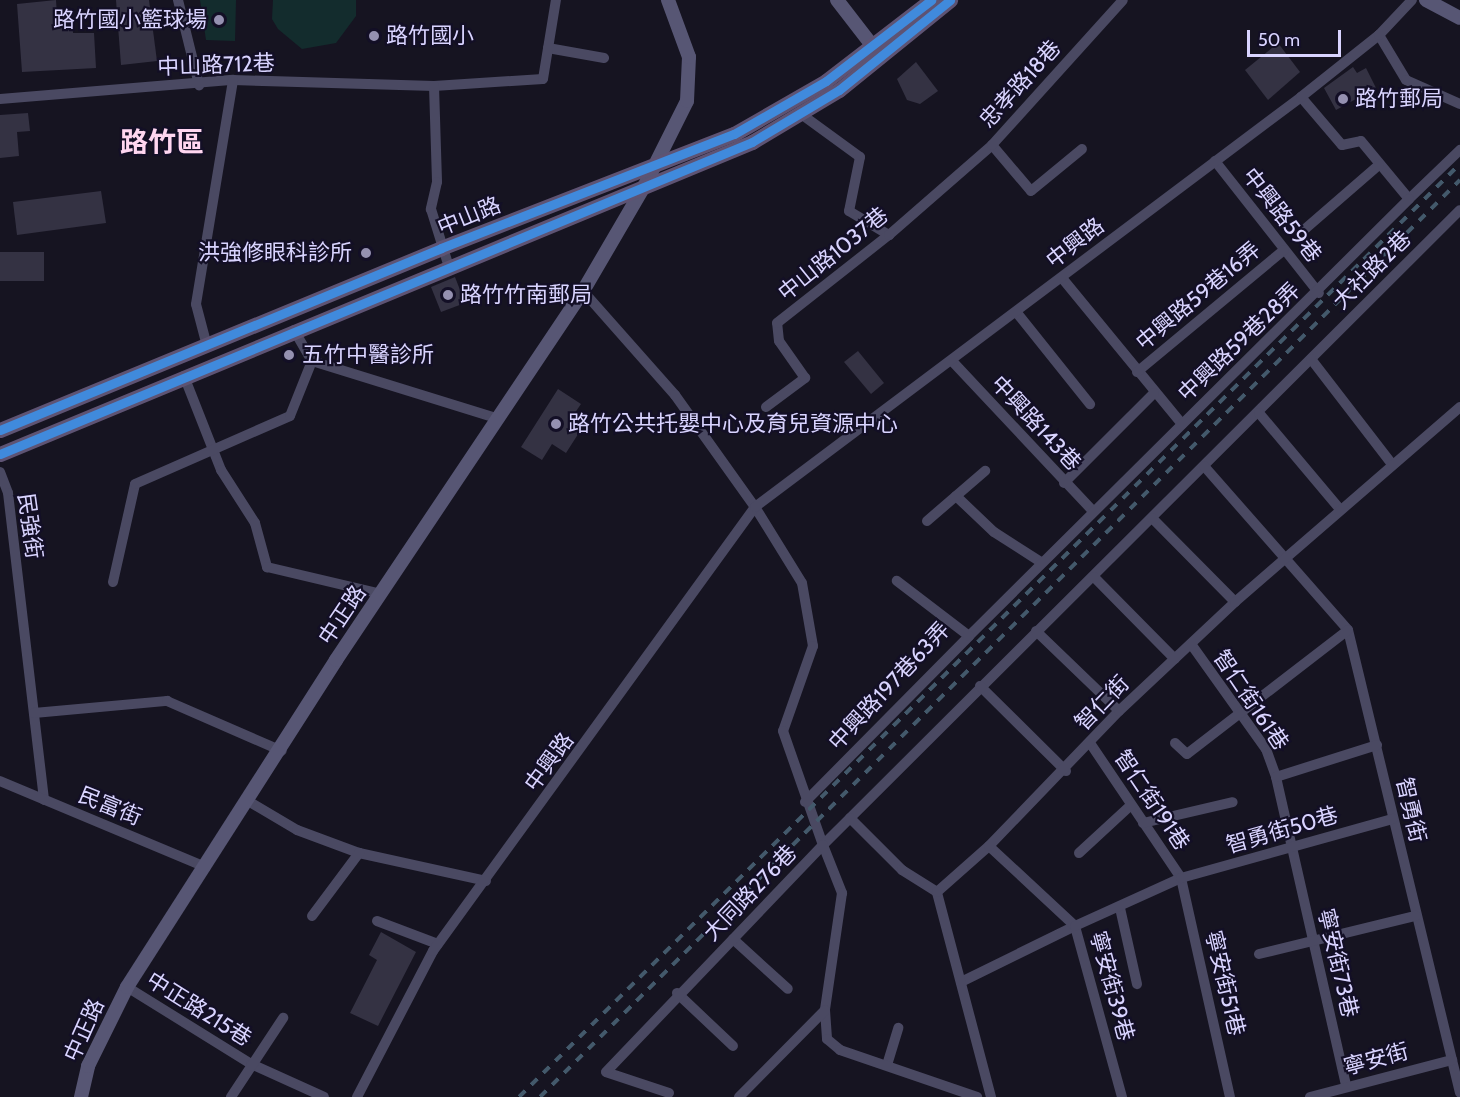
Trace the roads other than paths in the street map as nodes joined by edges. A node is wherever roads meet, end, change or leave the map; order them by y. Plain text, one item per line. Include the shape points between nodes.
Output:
1 (178, 0) edge
2 (556, 0) edge
3 (668, 0) edge
4 (837, 0) edge
5 (931, 0) edge
6 (950, 0) edge
7 (1123, 0) edge
8 (1412, 0) edge
9 (1426, 0) edge
10 (1460, 18) edge
11 (1378, 35) junction
12 (548, 48) junction
13 (876, 52) junction
14 (604, 58) dead end
15 (233, 80) junction
16 (199, 84) junction
17 (434, 86) junction
18 (1301, 97) junction
19 (0, 99) edge
20 (1460, 104) edge
21 (801, 114) junction
22 (992, 145) junction
23 (1082, 149) dead end
24 (1460, 150) edge
25 (1215, 161) junction
26 (656, 165) junction
27 (1379, 165) junction
28 (645, 185) junction
29 (942, 189) joint
30 (1409, 199) junction
31 (1460, 210) edge
32 (1305, 230) dead end
33 (889, 235) junction
34 (441, 248) junction
35 (1284, 250) junction
36 (448, 264) junction
37 (1062, 278) junction
38 (583, 291) junction
39 (1319, 293) junction
40 (1017, 313) junction
41 (294, 330) junction
42 (207, 346) junction
43 (1311, 359) junction
44 (312, 361) junction
45 (953, 362) junction
46 (1137, 372) junction
47 (184, 376) junction
48 (1154, 393) junction
49 (1090, 404) dead end
50 (766, 407) dead end
51 (1460, 407) edge
52 (1258, 413) junction
53 (499, 419) junction
54 (1182, 424) junction
55 (0, 430) edge
56 (213, 449) junction
57 (0, 454) edge
58 (1392, 464) junction
59 (1204, 465) junction
60 (985, 471) dead end
61 (0, 472) edge
62 (1064, 483) junction
63 (956, 496) junction
64 (755, 507) junction
65 (1340, 507) junction
66 (1092, 510) junction
67 (1152, 518) junction
68 (927, 521) dead end
69 (1284, 556) junction
70 (1041, 562) junction
71 (1094, 577) junction
72 (897, 581) dead end
73 (113, 582) dead end
74 (381, 594) junction
75 (1235, 602) junction
76 (1348, 630) junction
77 (1036, 632) junction
78 (969, 636) junction
79 (1191, 644) junction
80 (1174, 659) junction
81 (980, 686) junction
82 (1119, 711) junction
83 (1241, 711) junction
84 (34, 714) junction
85 (1090, 743) junction
86 (1175, 743) dead end
87 (1377, 745) junction
88 (282, 751) junction
89 (1066, 771) junction
90 (1276, 777) junction
91 (0, 781) edge
92 (44, 800) junction
93 (248, 801) junction
94 (805, 802) junction
95 (1233, 802) dead end
96 (1131, 805) junction
97 (850, 818) junction
98 (1393, 819) junction
99 (1143, 822) junction
100 (823, 845) junction
101 (989, 846) junction
102 (1292, 848) junction
103 (359, 852) junction
104 (1079, 853) dead end
105 (206, 867) junction
106 (1181, 878) junction
107 (486, 881) junction
108 (937, 892) junction
109 (1120, 908) junction
110 (312, 916) dead end
111 (1415, 916) junction
112 (376, 921) dead end
113 (1075, 926) junction
114 (733, 939) junction
115 (1313, 943) junction
116 (438, 944) junction
117 (1259, 954) dead end
118 (961, 982) junction
119 (1137, 984) dead end
120 (127, 987) junction
121 (788, 988) dead end
122 (677, 993) junction
123 (825, 1010) junction
124 (283, 1018) dead end
125 (898, 1028) dead end
126 (733, 1046) dead end
127 (1452, 1060) junction
128 (251, 1064) junction
129 (888, 1065) junction
130 (1346, 1086) junction
131 (1460, 1092) edge
132 (669, 1094) dead end
133 (81, 1097) edge
134 (231, 1097) edge
135 (324, 1097) edge
136 (357, 1097) edge
137 (740, 1097) edge
138 (977, 1097) edge
139 (991, 1097) edge
140 (1122, 1097) edge
141 (1230, 1097) edge
142 (1310, 1097) edge

1 - 16 street
2 - 12 street
3 - 26 street, 中正路 via 679,20 688,57 687,101
4 - 13 street
5 - 13 main road, 中山路
6 - 13 main road, 中山路
7 - 22 street, 忠孝路18巷
8 - 11 street, 中興路
9 - 10 street
11 - 18 street, 中興路
11 - 20 street via 1406,80
12 - 14 street
12 - 17 street, 中山路712巷 via 543,79
13 - 21 main road, 中山路
13 - 26 main road, 中山路 via 780,111
15 - 16 street, 中山路712巷
15 - 17 street, 中山路712巷
15 - 42 street via 196,304
16 - 19 street, 中山路712巷
17 - 34 street via 437,182 431,209
18 - 25 street, 中興路
18 - 27 street via 1342,145 1361,141
21 - 28 main road, 中山路 via 752,142
21 - 33 street via 860,157 849,211
22 - 23 street via 1031,191
22 - 29 street, 忠孝路18巷
24 - 30 street, 中興路59巷28弄
25 - 35 street, 中興路59巷
25 - 37 street, 中興路
26 - 28 street, 中正路
26 - 34 main road, 中山路
27 - 30 street
27 - 32 street
28 - 36 main road, 中山路
28 - 38 street, 中正路
29 - 33 street, 中山路1037巷
30 - 39 street, 中興路59巷28弄
31 - 43 street, 大社路2巷
33 - 50 street, 中山路1037巷 via 777,323 779,340 805,378
34 - 36 street
34 - 42 main road, 中山路
35 - 39 street, 中興路59巷
35 - 46 street, 中興路59巷16弄
36 - 41 main road, 中山路
37 - 40 street, 中興路
37 - 46 street
38 - 53 street, 中正路
38 - 64 street via 675,395
39 - 54 street, 中興路59巷28弄
40 - 45 street, 中興路
40 - 49 street
41 - 44 street
41 - 47 main road, 中山路
42 - 55 main road, 中山路
43 - 52 street, 大社路2巷
43 - 58 street
44 - 53 street
44 - 56 street via 290,416
45 - 62 street, 中興路143巷
45 - 64 street, 中興路
46 - 48 street
47 - 56 street
47 - 57 main road, 中山路
48 - 54 street
48 - 62 street
51 - 58 street, 智仁街
52 - 59 street, 大社路2巷
52 - 65 street
53 - 74 street, 中正路
54 - 66 street, 中興路59巷28弄
56 - 73 street via 135,484
56 - 74 street via 255,523 260,554 267,567
58 - 65 street, 智仁街
59 - 67 street, 大社路2巷
59 - 69 street, 智勇街
60 - 63 street
61 - 84 street, 民強街 via 8,493
62 - 66 street, 中興路143巷
63 - 68 street
63 - 70 street via 994,532
64 - 94 street via 801,583 813,646 783,731
64 - 107 street, 中興路
65 - 69 street, 智仁街
66 - 70 street, 中興路59巷28弄
67 - 71 street, 大社路2巷
67 - 75 street
69 - 75 street, 智仁街
69 - 76 street, 智勇街
70 - 78 street, 中興路59巷28弄
71 - 77 street, 大社路2巷
71 - 80 street
72 - 78 street, 中興路197巷63弄
74 - 88 street, 中正路
75 - 79 street, 智仁街
76 - 83 street
76 - 87 street, 智勇街
77 - 81 street, 大社路2巷
77 - 82 street
78 - 94 street, 中興路197巷63弄
79 - 80 street, 智仁街
79 - 83 street, 智仁街161巷
80 - 82 street, 智仁街
81 - 89 street
81 - 97 street, 大社路2巷
82 - 85 street, 智仁街
83 - 86 street via 1187,754
83 - 90 street, 智仁街161巷 via 1266,749
84 - 88 street via 167,701
84 - 92 street, 民強街
85 - 89 street, 智仁街
85 - 96 street, 智仁街191巷
87 - 90 street
87 - 98 street, 智勇街
88 - 93 street, 中正路
89 - 101 street, 智仁街
90 - 102 street, 智仁街161巷
91 - 92 street, 民富街
92 - 105 street, 民富街
93 - 103 street via 297,830
93 - 105 street, 中正路
94 - 100 street
95 - 99 street
96 - 99 street, 智仁街191巷
96 - 104 street
97 - 100 street, 大社路2巷
97 - 108 street via 903,870
98 - 102 street, 智勇街50巷
98 - 111 street, 智勇街
99 - 106 street, 智仁街191巷
100 - 114 street, 大同路276巷
100 - 123 street, 大同路276巷 via 842,893
101 - 108 street, 智仁街
101 - 113 street
102 - 106 street, 智勇街50巷
102 - 115 street, 寧安街73巷
103 - 107 street
103 - 110 street
105 - 120 street, 中正路
106 - 109 street, 寧安街39巷
106 - 141 street, 寧安街51巷
107 - 116 street, 中興路
108 - 118 street
109 - 113 street, 寧安街39巷
109 - 119 street
111 - 115 street
111 - 127 street, 智勇街
112 - 116 street
113 - 118 street
113 - 140 street, 寧安街39巷
114 - 121 street
114 - 122 street, 大同路276巷
115 - 117 street
115 - 130 street, 寧安街73巷
116 - 136 street, 中興路
118 - 139 street
120 - 128 street, 中正路215巷
120 - 133 street, 中正路 via 88,1066
122 - 126 street
122 - 132 street, 大同路276巷 via 606,1072
123 - 129 street, 大同路276巷 via 825,1028 832,1045
123 - 137 street
124 - 128 street, 中正路215巷
125 - 129 street
127 - 130 street, 寧安街
127 - 131 street, 智勇街
128 - 134 street, 中正路215巷
128 - 135 street, 中正路215巷
129 - 138 street, 大同路276巷
130 - 142 street, 寧安街

